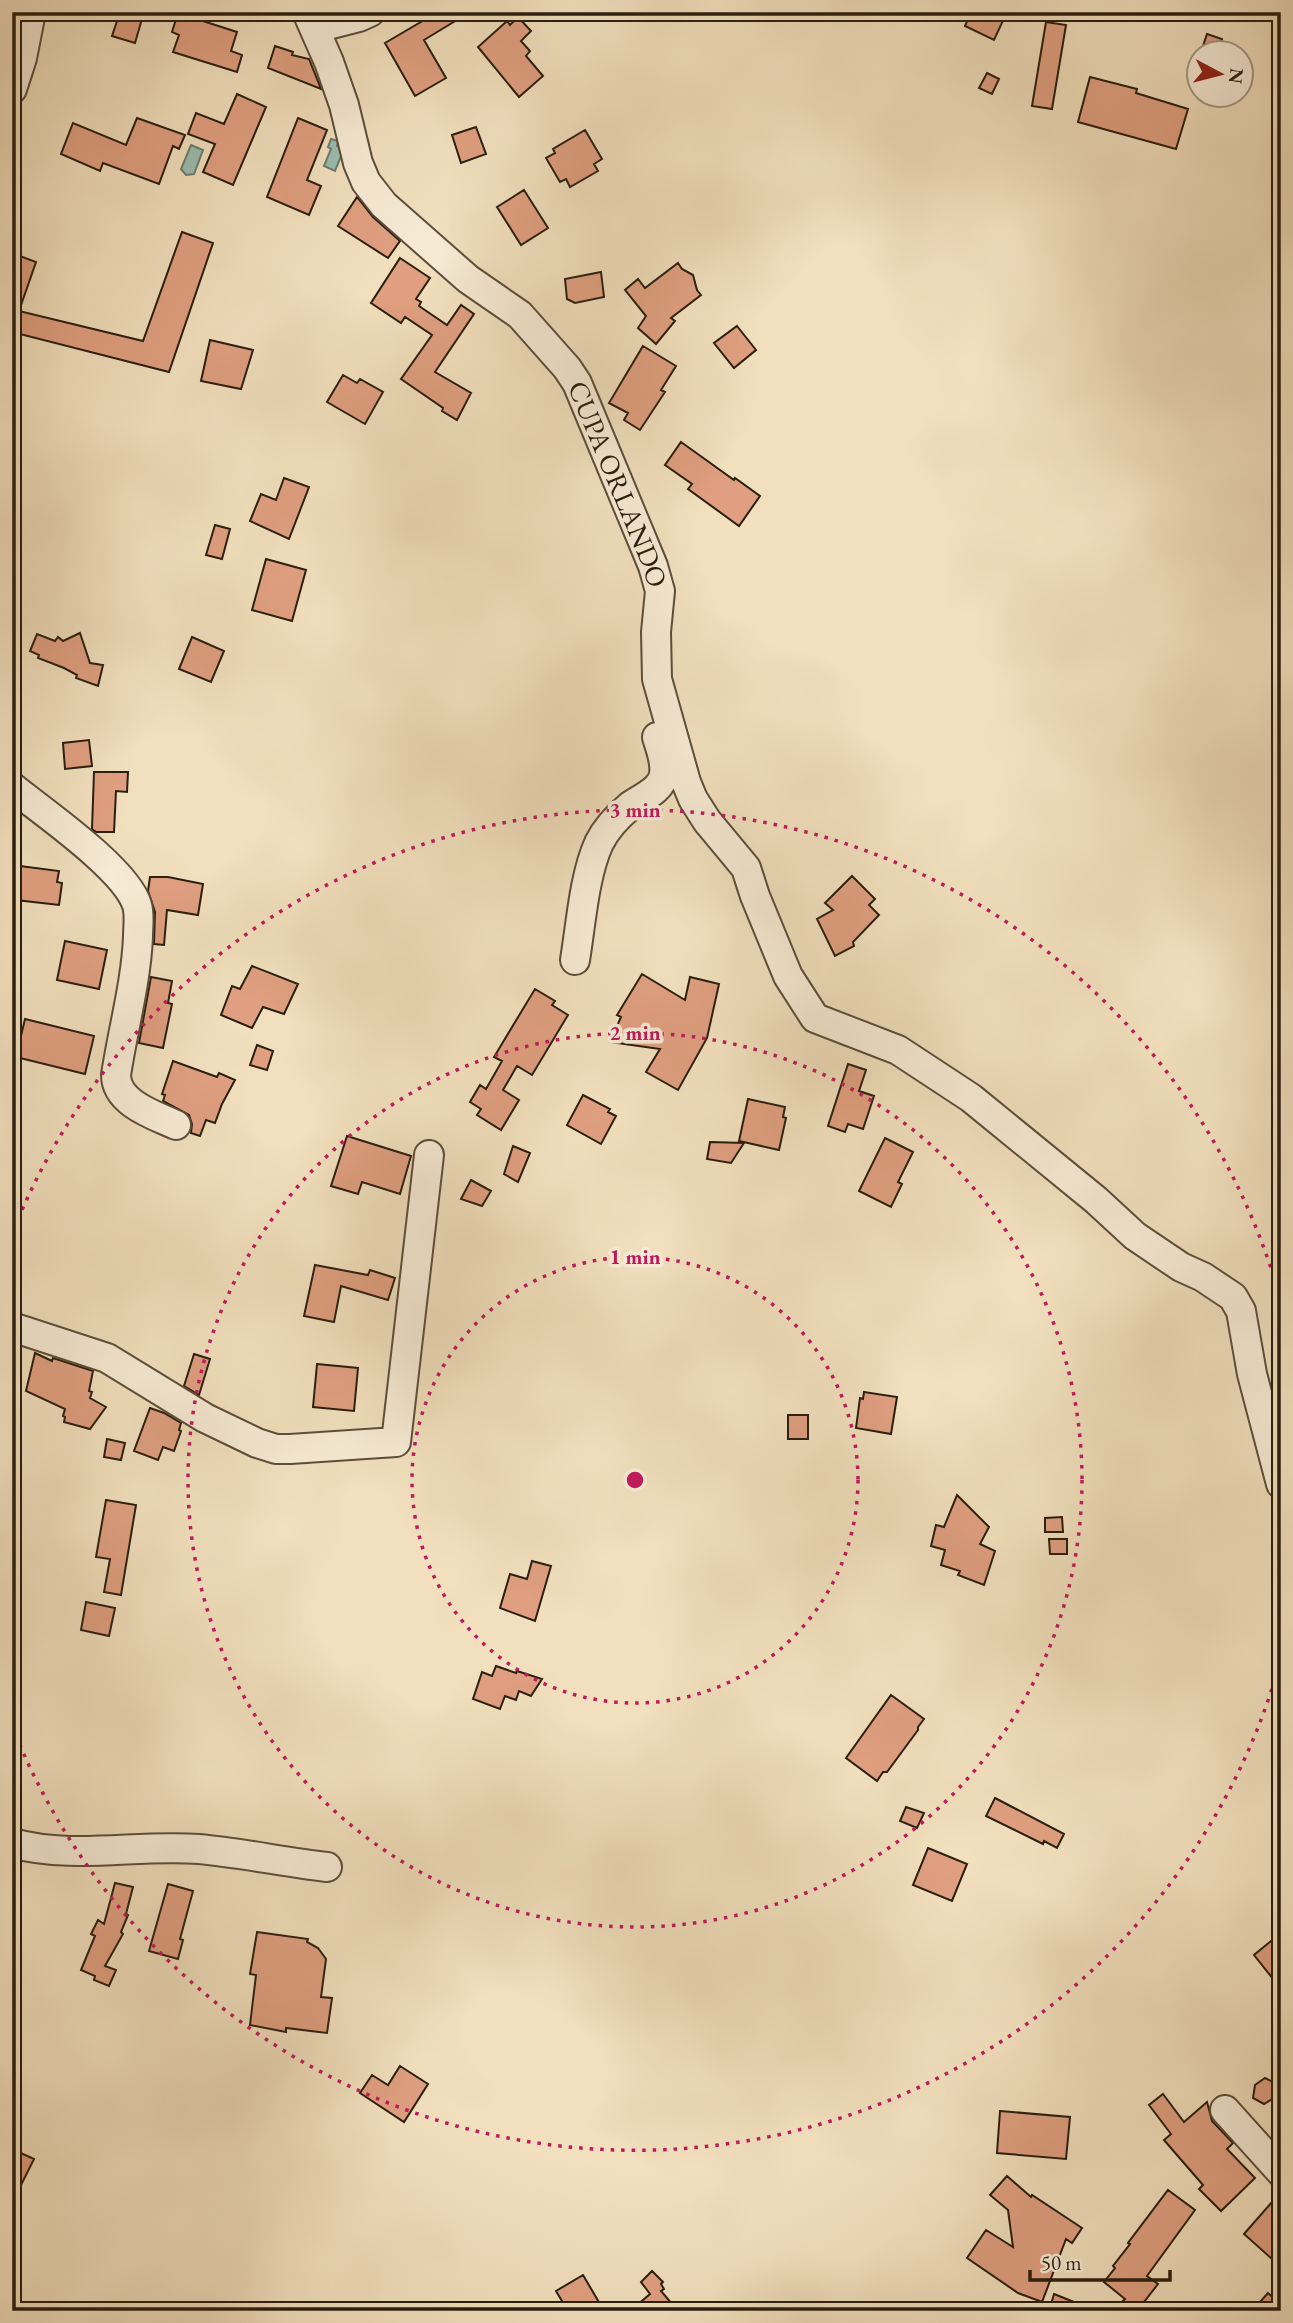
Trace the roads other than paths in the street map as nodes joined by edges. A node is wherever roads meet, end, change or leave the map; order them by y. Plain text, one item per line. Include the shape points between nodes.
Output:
1 (370, 12) edge
2 (312, 20) edge
3 (24, 22) edge
4 (12, 89) edge
5 (657, 679) junction
6 (12, 787) edge
7 (575, 960) dead end
8 (176, 1125) dead end
9 (429, 1155) dead end
10 (12, 1327) edge
11 (1281, 1484) edge
12 (12, 1843) edge
13 (327, 1867) dead end
14 (1225, 2110) dead end
15 (1281, 2172) edge

1 - 2 street
2 - 5 street, CUPA ORLANDO via 366,182 384,205 468,279 520,315 577,383 660,591
3 - 4 street via 22,58
5 - 7 street via 646,700 664,774 660,786 612,823 599,844
5 - 11 street, CUPA ORLANDO via 693,799 746,868 788,976 815,1018 898,1050 971,1098 1135,1236 1233,1297 1241,1311
6 - 8 street via 80,840 136,902 137,953 116,1086 123,1096
9 - 10 street via 396,1442 276,1449 205,1418 107,1359
12 - 13 street via 55,1850 199,1849
14 - 15 street

